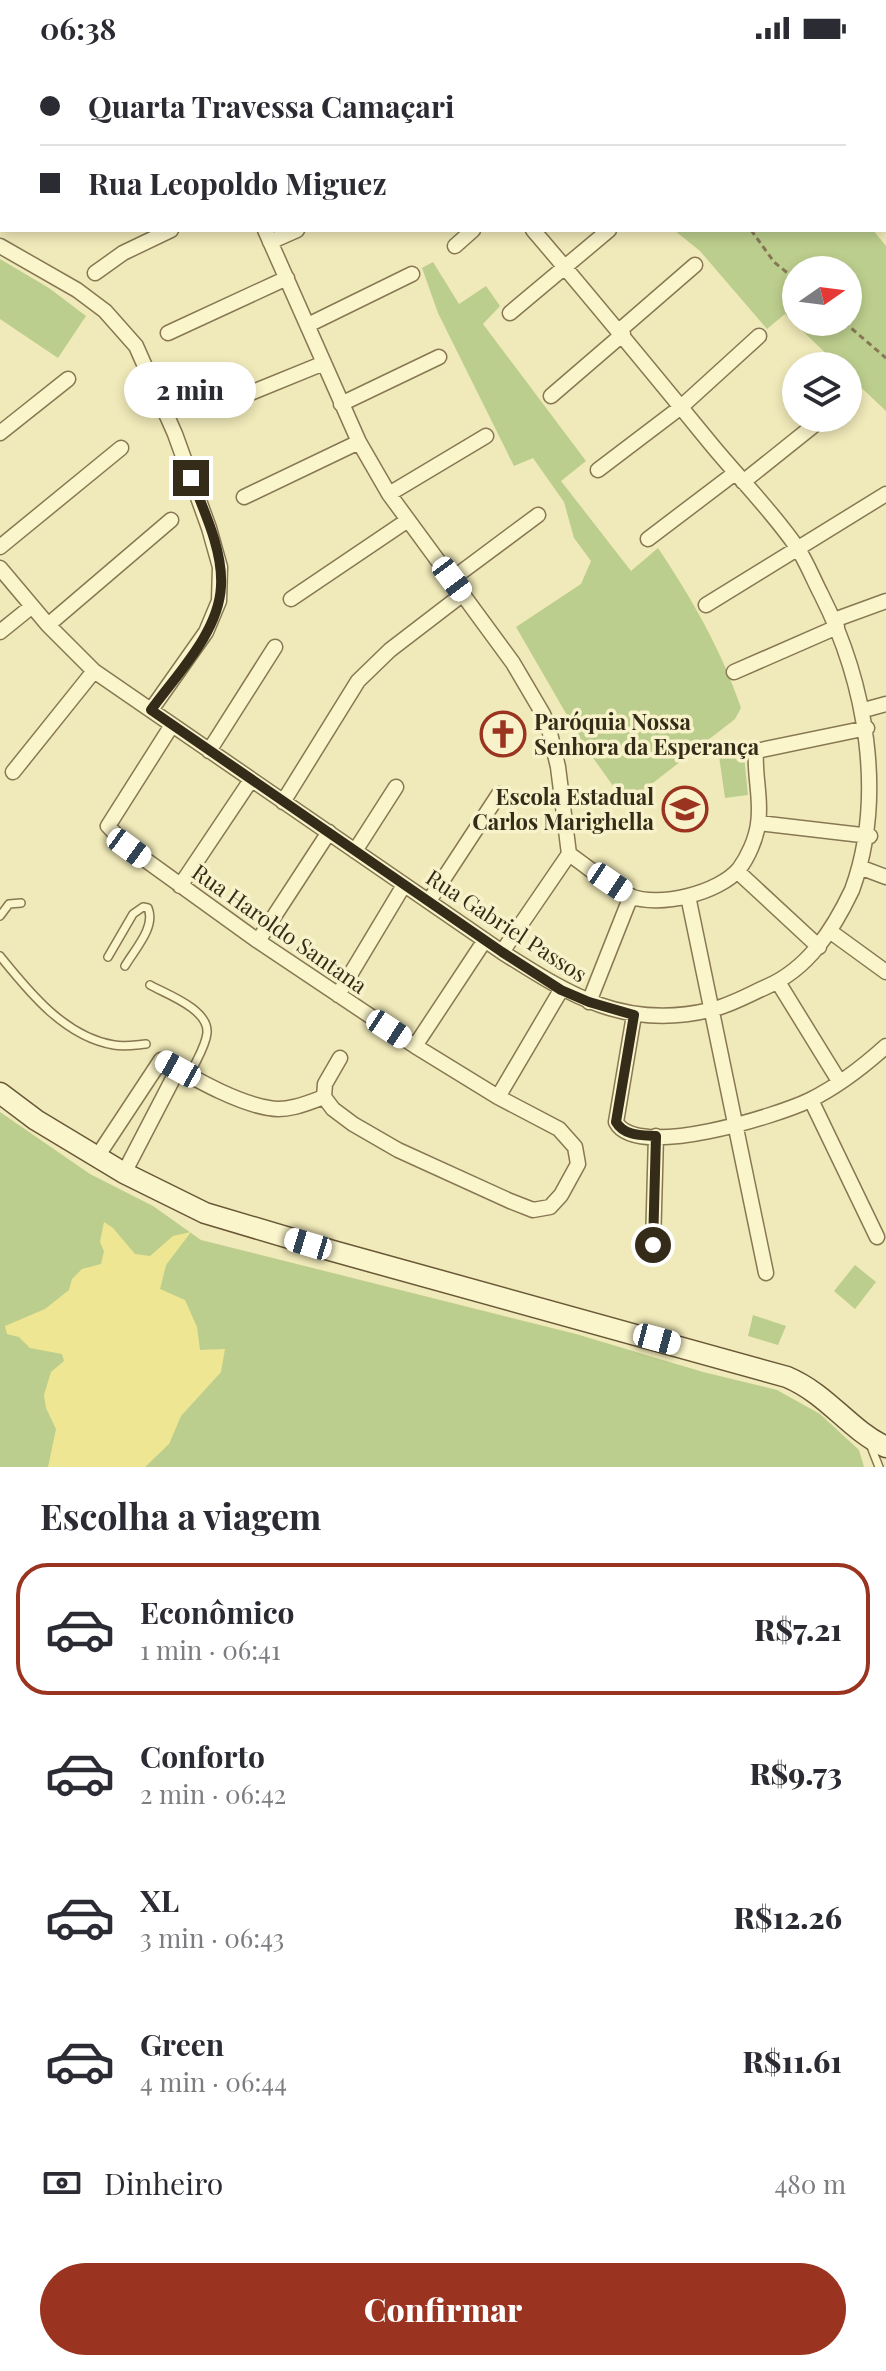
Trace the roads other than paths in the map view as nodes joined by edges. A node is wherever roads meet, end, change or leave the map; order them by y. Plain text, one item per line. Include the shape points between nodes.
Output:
1 (167, 232) edge
2 (287, 232) edge
3 (471, 232) edge
4 (535, 232) edge
5 (607, 232) edge
6 (267, 236) edge
7 (0, 246) edge
8 (455, 246) dead end
9 (695, 265) dead end
10 (565, 267) junction
11 (95, 273) dead end
12 (412, 274) dead end
13 (287, 278) junction
14 (510, 313) dead end
15 (308, 325) junction
16 (621, 332) junction
17 (168, 333) dead end
18 (759, 336) dead end
19 (439, 357) dead end
20 (324, 363) junction
21 (68, 379) dead end
22 (551, 396) dead end
23 (341, 404) junction
24 (216, 407) dead end
25 (681, 407) junction
26 (803, 432) edge
27 (0, 433) edge
28 (486, 436) dead end
29 (359, 442) junction
30 (121, 448) dead end
31 (598, 470) dead end
32 (739, 477) junction
33 (389, 494) junction
34 (886, 494) edge
35 (244, 497) dead end
36 (538, 515) dead end
37 (171, 520) dead end
38 (408, 520) junction
39 (648, 539) dead end
40 (0, 547) edge
41 (797, 547) junction
42 (0, 568) edge
43 (452, 579) junction
44 (463, 594) junction
45 (291, 599) dead end
46 (886, 601) edge
47 (706, 605) dead end
48 (31, 607) junction
49 (836, 623) junction
50 (48, 625) junction
51 (0, 632) edge
52 (275, 647) dead end
53 (94, 671) junction
54 (734, 672) dead end
55 (886, 704) edge
56 (151, 710) junction
57 (864, 710) junction
58 (172, 725) junction
59 (867, 728) junction
60 (209, 751) junction
61 (13, 772) dead end
62 (251, 780) junction
63 (396, 787) dead end
64 (499, 794) dead end
65 (881, 795) edge
66 (283, 802) junction
67 (759, 823) junction
68 (329, 832) junction
69 (870, 836) junction
70 (355, 851) junction
71 (569, 854) junction
72 (862, 868) junction
73 (737, 871) junction
74 (886, 877) edge
75 (404, 885) junction
76 (180, 886) junction
77 (631, 896) junction
78 (688, 896) junction
79 (429, 901) junction
80 (21, 903) dead end
81 (0, 916) edge
82 (831, 932) junction
83 (485, 940) junction
84 (258, 941) junction
85 (819, 947) junction
86 (502, 952) junction
87 (0, 956) edge
88 (108, 957) dead end
89 (125, 966) dead end
90 (886, 972) edge
91 (778, 982) junction
92 (150, 985) dead end
93 (561, 990) junction
94 (338, 995) junction
95 (589, 1002) junction
96 (712, 1010) junction
97 (634, 1015) junction
98 (146, 1044) dead end
99 (415, 1046) junction
100 (885, 1049) edge
101 (340, 1058) dead end
102 (184, 1072) junction
103 (839, 1081) junction
104 (0, 1093) edge
105 (324, 1097) junction
106 (498, 1097) junction
107 (811, 1100) junction
108 (131, 1107) junction
109 (151, 1120) junction
110 (735, 1127) junction
111 (656, 1136) junction
112 (97, 1157) junction
113 (124, 1173) junction
114 (877, 1237) dead end
115 (653, 1245) dead end
116 (766, 1273) dead end
117 (866, 1435) junction
118 (886, 1447) edge
119 (879, 1467) edge

1 - 11 street
2 - 6 street
3 - 8 street
4 - 10 street, Rua Gabriel Passos
5 - 10 street
6 - 13 street
7 - 56 street via 96,304 136,346 213,538 221,585 214,617
9 - 16 street
10 - 14 street
10 - 16 street, Rua Gabriel Passos
12 - 15 street
13 - 15 street
13 - 17 street
15 - 20 street
16 - 22 street
16 - 25 street, Rua Gabriel Passos
18 - 25 street
19 - 23 street
20 - 23 street
20 - 24 street
21 - 27 street
23 - 29 street
25 - 31 street
25 - 32 street, Rua Gabriel Passos
26 - 32 street
28 - 33 street
29 - 33 street
29 - 35 street
30 - 40 street
32 - 39 street
32 - 41 street, Rua Gabriel Passos
33 - 38 street
34 - 41 street
36 - 43 street
37 - 50 street
38 - 43 street
38 - 45 street
41 - 47 street
41 - 49 street, Rua Gabriel Passos
42 - 48 street, Rua Gabriel Passos
43 - 44 street
44 - 66 street via 358,681
44 - 71 street via 513,663 549,729
46 - 49 street
48 - 50 street, Rua Gabriel Passos
48 - 51 street
49 - 54 street
49 - 57 street, Rua Gabriel Passos
50 - 53 street, Rua Gabriel Passos
52 - 60 street
53 - 56 street, Rua Gabriel Passos
53 - 61 street
55 - 57 street
56 - 58 street, Rua Gabriel Passos
57 - 59 street, Rua Gabriel Passos
58 - 60 street, Rua Gabriel Passos
58 - 76 street, Rua Haroldo Santana via 108,826
59 - 65 street, Rua Gabriel Passos
59 - 67 street via 756,751
60 - 62 street, Rua Gabriel Passos
62 - 66 street, Rua Gabriel Passos
62 - 76 street
63 - 70 street
64 - 79 street
65 - 69 street, Rua Gabriel Passos
66 - 68 street, Rua Gabriel Passos
67 - 69 street
67 - 73 street
68 - 70 street, Rua Gabriel Passos
68 - 84 street
69 - 72 street, Rua Gabriel Passos
70 - 75 street, Rua Gabriel Passos
71 - 77 street
71 - 86 street
72 - 74 street
72 - 82 street, Rua Gabriel Passos
73 - 78 street
73 - 85 street
75 - 79 street, Rua Gabriel Passos
75 - 94 street
76 - 84 street, Rua Haroldo Santana
77 - 78 street
77 - 95 street
78 - 96 street
79 - 83 street, Rua Gabriel Passos
80 - 81 lane via 9,904
82 - 85 street, Rua Gabriel Passos
82 - 90 street
83 - 86 street, Rua Gabriel Passos
83 - 99 street
84 - 94 street, Rua Haroldo Santana
85 - 91 street, Rua Gabriel Passos
86 - 93 street, Rua Gabriel Passos
87 - 98 lane via 36,998 79,1033 118,1046
88 - 89 lane via 133,914 148,908 149,927
91 - 96 street, Rua Gabriel Passos
91 - 103 street
92 - 102 lane via 205,1021 207,1035
93 - 95 street, Rua Gabriel Passos
93 - 106 street
94 - 99 street, Rua Haroldo Santana
95 - 97 street, Rua Gabriel Passos
96 - 97 street, Rua Gabriel Passos
96 - 110 street
97 - 111 street via 616,1122 623,1130
99 - 106 street, Rua Haroldo Santana
100 - 103 street
101 - 105 street via 325,1084
102 - 105 street via 270,1109
102 - 108 street via 161,1060
102 - 109 street
103 - 107 street
104 - 112 street
105 - 106 street, Rua Haroldo Santana via 333,1109 384,1143 533,1210 546,1209 556,1202 578,1164 575,1147 559,1129
107 - 110 street
107 - 114 street
108 - 109 street
108 - 112 street
109 - 113 street
110 - 111 street
110 - 116 street
111 - 115 street
112 - 113 street
113 - 117 street via 205,1213 787,1377 824,1397
117 - 118 street
117 - 119 lane

